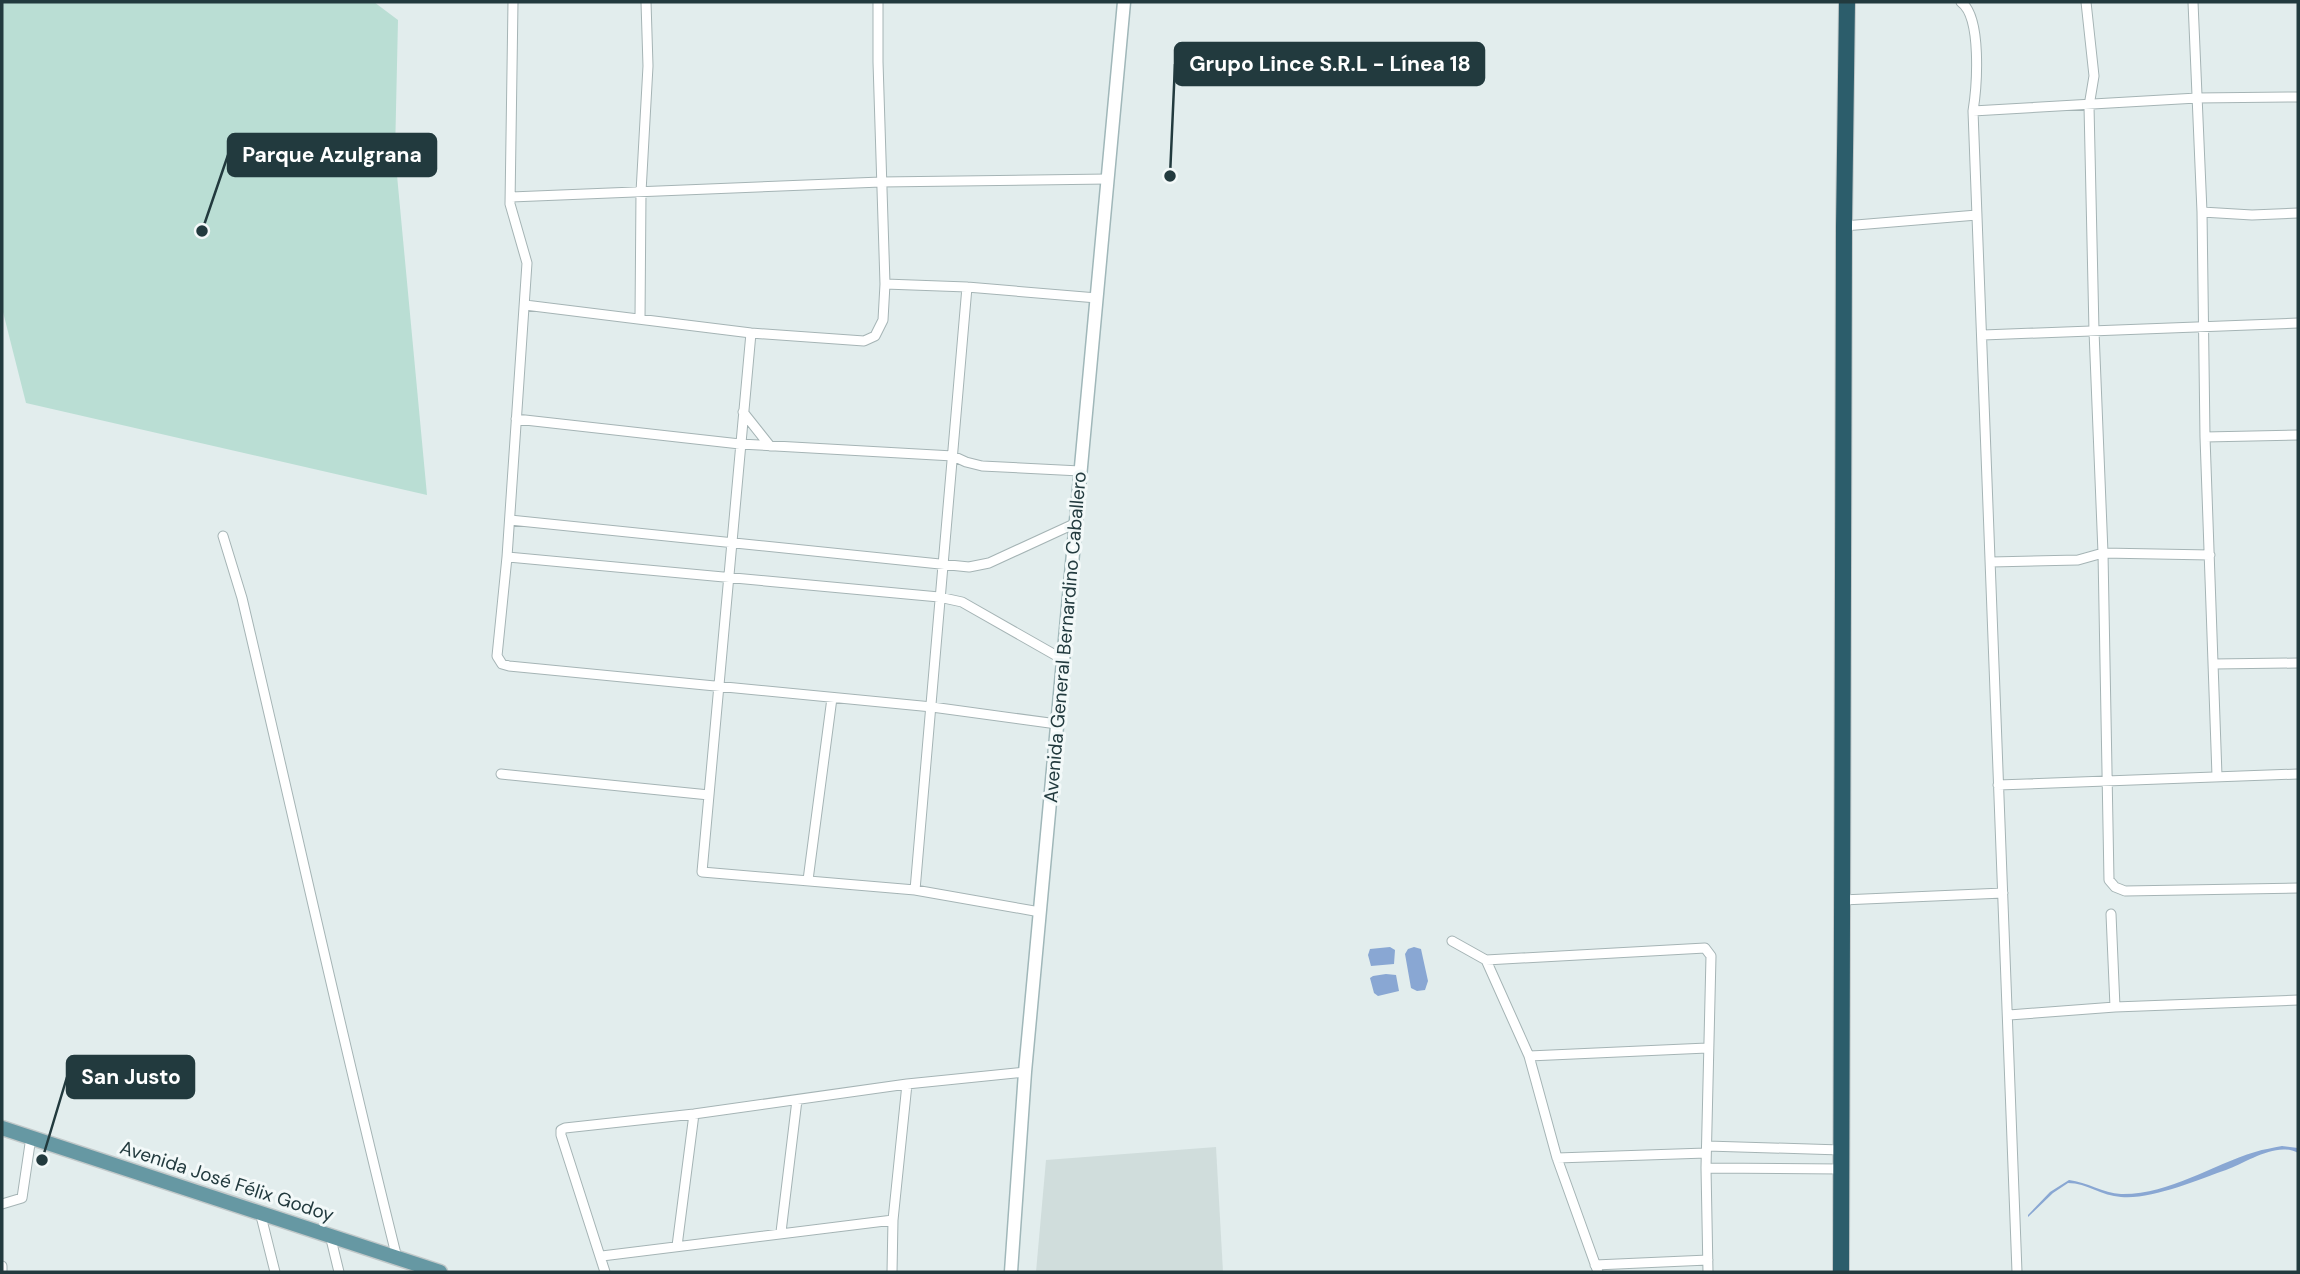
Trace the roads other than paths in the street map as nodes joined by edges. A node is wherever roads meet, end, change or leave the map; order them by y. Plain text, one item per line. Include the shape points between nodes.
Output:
1 (513, 2) edge
2 (646, 2) edge
3 (878, 2) edge
4 (1124, 2) edge
5 (1847, 2) edge
6 (1961, 2) edge
7 (2086, 2) edge
8 (2193, 2) edge
9 (2298, 97) edge
10 (2197, 98) junction
11 (2089, 106) junction
12 (1973, 111) junction
13 (1108, 178) junction
14 (881, 182) junction
15 (641, 192) junction
16 (511, 197) junction
17 (2202, 212) junction
18 (2298, 213) edge
19 (1977, 215) junction
20 (1844, 226) junction
21 (885, 284) junction
22 (967, 286) junction
23 (1097, 298) junction
24 (525, 305) junction
25 (640, 319) junction
26 (2298, 323) edge
27 (2203, 327) junction
28 (2094, 331) junction
29 (751, 332) junction
30 (1983, 335) junction
31 (743, 412) junction
32 (516, 419) junction
33 (2298, 435) edge
34 (2206, 437) junction
35 (740, 444) junction
36 (770, 446) junction
37 (953, 456) junction
38 (1080, 471) junction
39 (510, 520) junction
40 (1076, 523) junction
41 (223, 536) dead end
42 (733, 544) junction
43 (2102, 553) junction
44 (2210, 555) junction
45 (507, 557) junction
46 (1991, 562) junction
47 (942, 566) junction
48 (729, 579) junction
49 (940, 597) junction
50 (1064, 660) junction
51 (2298, 663) edge
52 (2214, 664) junction
53 (719, 686) junction
54 (832, 698) junction
55 (932, 707) junction
56 (1057, 724) junction
57 (502, 774) dead end
58 (2298, 774) edge
59 (2217, 776) junction
60 (2107, 782) junction
61 (1998, 785) junction
62 (709, 795) junction
63 (807, 880) junction
64 (2298, 888) edge
65 (915, 890) junction
66 (2003, 893) junction
67 (1842, 900) junction
68 (1040, 912) junction
69 (2110, 914) dead end
70 (1451, 941) dead end
71 (1486, 960) junction
72 (2298, 1000) edge
73 (2115, 1007) junction
74 (2009, 1015) junction
75 (1707, 1048) junction
76 (1529, 1056) junction
77 (1025, 1072) junction
78 (907, 1084) junction
79 (797, 1100) junction
80 (694, 1114) junction
81 (2, 1128) edge
82 (31, 1138) junction
83 (1707, 1149) junction
84 (1841, 1150) junction
85 (1557, 1158) junction
86 (1706, 1168) junction
87 (1841, 1169) junction
88 (2, 1204) edge
89 (260, 1212) junction
90 (894, 1220) junction
91 (781, 1233) junction
92 (330, 1236) junction
93 (677, 1246) junction
94 (602, 1256) junction
95 (397, 1258) junction
96 (1708, 1260) junction
97 (2, 1266) edge
98 (1597, 1268) edge
99 (2, 1272) edge
100 (275, 1272) edge
101 (339, 1272) edge
102 (437, 1272) edge
103 (606, 1272) edge
104 (892, 1272) edge
105 (1011, 1272) edge
106 (1708, 1272) edge
107 (1841, 1272) edge
108 (2017, 1272) edge

1 - 16 street
2 - 15 street via 648,66
3 - 14 street
4 - 13 main road, Avenida General Bernardino Caballero
5 - 20 highway
6 - 12 street via 1973,20
7 - 11 street via 2094,76
8 - 10 street
9 - 10 street
10 - 11 street
10 - 17 street
11 - 12 street
11 - 28 street
12 - 19 street
13 - 14 street
13 - 23 main road, Avenida General Bernardino Caballero
14 - 15 street
14 - 21 street
15 - 16 street
15 - 25 street
16 - 24 street via 527,263
17 - 18 street
17 - 27 street
19 - 20 street
19 - 30 street
20 - 67 highway
21 - 22 street
21 - 29 street via 883,320 870,339
22 - 23 street
22 - 37 street
23 - 38 main road, Avenida General Bernardino Caballero
24 - 25 street
24 - 32 street
25 - 29 street
26 - 27 street
27 - 28 street
27 - 34 street
28 - 30 street
28 - 43 street
29 - 31 street
30 - 46 street
31 - 35 street
31 - 36 street
32 - 35 street
32 - 39 street
33 - 34 street
34 - 44 street
35 - 36 street
35 - 42 street
36 - 37 street
37 - 38 street via 982,466
37 - 47 street
38 - 40 main road, Avenida General Bernardino Caballero
39 - 42 street
39 - 45 street
40 - 47 street via 989,563
40 - 50 main road, Avenida General Bernardino Caballero
41 - 95 street via 242,598
42 - 47 street
42 - 48 street
43 - 44 street
43 - 46 street via 2078,560
43 - 60 street
44 - 52 street
45 - 48 street
45 - 53 street via 497,656 502,664
46 - 61 street
47 - 49 street
48 - 49 street
48 - 53 street
49 - 50 street via 961,602
49 - 55 street
50 - 56 main road, Avenida General Bernardino Caballero
51 - 52 street
52 - 59 street
53 - 54 street
53 - 62 street
54 - 55 street
54 - 63 street
55 - 56 street
55 - 65 street
56 - 68 main road, Avenida General Bernardino Caballero
57 - 62 street
58 - 59 street
59 - 60 street
60 - 61 street
60 - 64 street via 2109,880 2115,887 2124,891
61 - 66 street
62 - 63 street via 702,872
63 - 65 street
65 - 68 street
66 - 67 street
66 - 74 street
67 - 84 highway
68 - 77 main road, Avenida General Bernardino Caballero
69 - 73 street
70 - 71 street
71 - 75 street via 1705,947 1711,956
71 - 76 street
72 - 73 street
73 - 74 street
74 - 108 street
75 - 76 street
75 - 83 street
76 - 85 street
77 - 78 street
77 - 105 main road, Avenida General Bernardino Caballero
78 - 79 street
78 - 90 street
79 - 80 street
79 - 91 street
80 - 93 street
80 - 94 street via 561,1130
81 - 82 main road, Avenida José Félix Godoy
82 - 88 street via 22,1198
82 - 89 main road, Avenida José Félix Godoy
83 - 84 street
83 - 85 street
83 - 86 street
84 - 87 highway
85 - 98 street
86 - 87 street
86 - 96 street
87 - 107 highway
89 - 92 main road, Avenida José Félix Godoy
89 - 100 street
90 - 91 street
90 - 104 street
91 - 93 street
92 - 95 main road, Avenida José Félix Godoy
92 - 101 street
93 - 94 street
94 - 103 street
95 - 102 main road, Avenida José Félix Godoy
96 - 98 street
96 - 106 street
97 - 99 street

